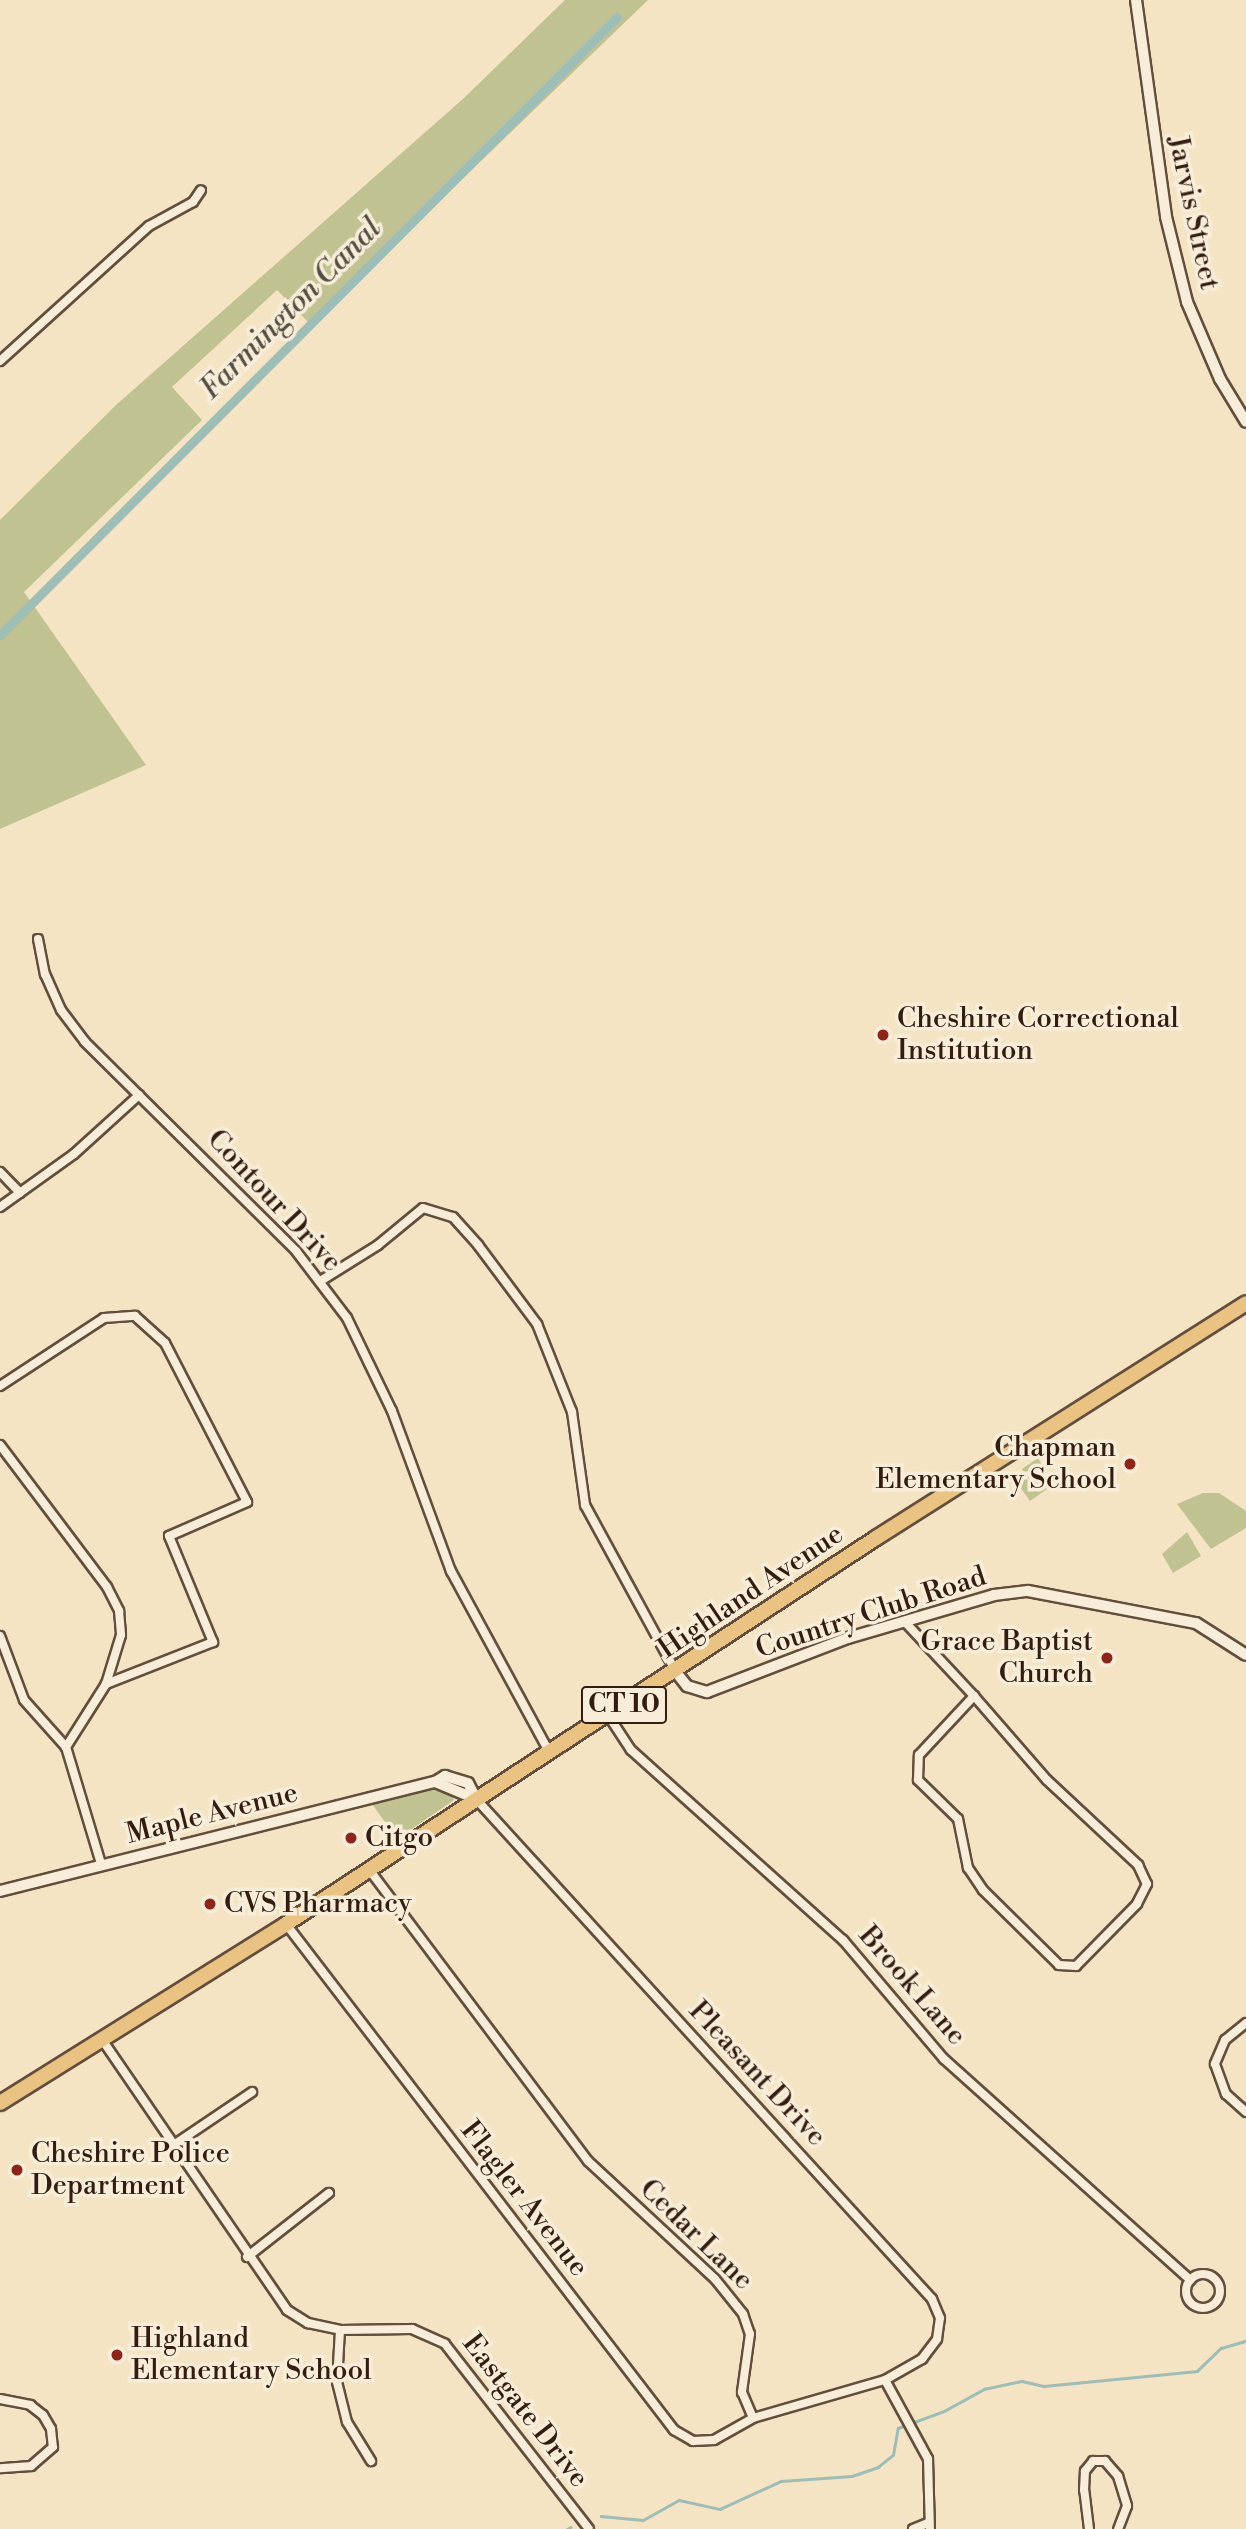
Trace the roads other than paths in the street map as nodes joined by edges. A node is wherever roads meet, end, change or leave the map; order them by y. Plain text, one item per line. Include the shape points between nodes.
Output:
1 (1136, 0) edge
2 (201, 190) dead end
3 (0, 361) edge
4 (1246, 422) edge
5 (38, 939) dead end
6 (139, 1095) junction
7 (0, 1172) edge
8 (20, 1193) junction
9 (0, 1207) edge
10 (321, 1280) junction
11 (1246, 1303) edge
12 (0, 1386) edge
13 (0, 1445) edge
14 (905, 1622) junction
15 (0, 1636) edge
16 (1246, 1655) edge
17 (676, 1672) junction
18 (106, 1684) junction
19 (975, 1696) junction
20 (608, 1715) junction
21 (66, 1747) junction
22 (548, 1751) junction
23 (476, 1799) junction
24 (101, 1864) junction
25 (368, 1868) junction
26 (0, 1891) edge
27 (286, 1924) junction
28 (1246, 2022) edge
29 (103, 2041) junction
30 (253, 2092) dead end
31 (0, 2103) edge
32 (1246, 2112) edge
33 (175, 2144) junction
34 (329, 2193) dead end
35 (247, 2257) junction
36 (1190, 2280) junction
37 (340, 2330) junction
38 (885, 2380) junction
39 (0, 2399) edge
40 (753, 2418) junction
41 (371, 2460) dead end
42 (0, 2468) edge
43 (929, 2526) edge
44 (589, 2529) edge
45 (914, 2529) edge
46 (1089, 2529) edge
47 (1118, 2529) edge

1 - 4 street, Jarvis Street via 1166,217 1187,302 1220,379
2 - 3 street via 193,202 149,226
5 - 6 street, Contour Drive via 45,975 61,1010
6 - 8 street via 74,1154
6 - 10 street, Contour Drive
7 - 8 street
8 - 9 street
10 - 17 street via 378,1245 423,1208 453,1217 537,1324 572,1412 585,1506
10 - 22 street, Contour Drive via 347,1318 392,1411 451,1571
11 - 17 highway, Highland Avenue / CT 10 via 876,1538
12 - 18 street via 104,1318 135,1316 165,1343 247,1502 169,1536 213,1642
13 - 18 street via 107,1587 118,1611 121,1635
14 - 16 street, Country Club Road via 994,1595 1043,1591 1196,1623
14 - 17 street, Country Club Road via 848,1638 707,1692 687,1686
14 - 19 street
15 - 21 street via 24,1700
17 - 20 highway, Highland Avenue / CT 10
18 - 21 street
19 - 19 street via 1047,1780 1138,1865 1147,1884 1137,1904 1076,1966 1059,1965 983,1890 968,1868 958,1819 918,1780 919,1755
20 - 22 highway, Highland Avenue / CT 10
20 - 36 street, Brook Lane via 631,1750 844,1940 944,2059
21 - 24 street
22 - 23 highway, Highland Avenue / CT 10
23 - 24 street, Maple Avenue via 435,1783
23 - 25 highway, Highland Avenue / CT 10
23 - 38 street, Pleasant Drive via 932,2299 940,2318 937,2339 922,2359
24 - 26 street, Maple Avenue
25 - 27 highway, Highland Avenue / CT 10
25 - 40 street, Cedar Lane via 588,2161 715,2279 743,2314 750,2334 742,2392
27 - 29 highway, Highland Avenue / CT 10
27 - 40 street, Flagler Avenue via 674,2430 693,2441 714,2440
28 - 32 street via 1225,2039 1215,2064 1226,2094
29 - 31 highway, Highland Avenue / CT 10
29 - 33 street, Eastgate Drive
30 - 33 street
33 - 35 street, Eastgate Drive
34 - 35 street
35 - 37 street, Eastgate Drive via 287,2310 308,2323
36 - 36 street, Brook Lane via 1186,2295 1192,2304 1208,2307 1217,2300 1220,2290 1211,2276 1199,2274
37 - 41 street via 340,2395 347,2423
37 - 44 street, Eastgate Drive via 412,2329 445,2344
38 - 40 street
38 - 43 street via 928,2459 932,2489
39 - 42 street via 30,2404 43,2415 53,2447 31,2466
43 - 45 street
46 - 47 street via 1085,2471 1093,2461 1105,2461 1118,2476 1127,2506

